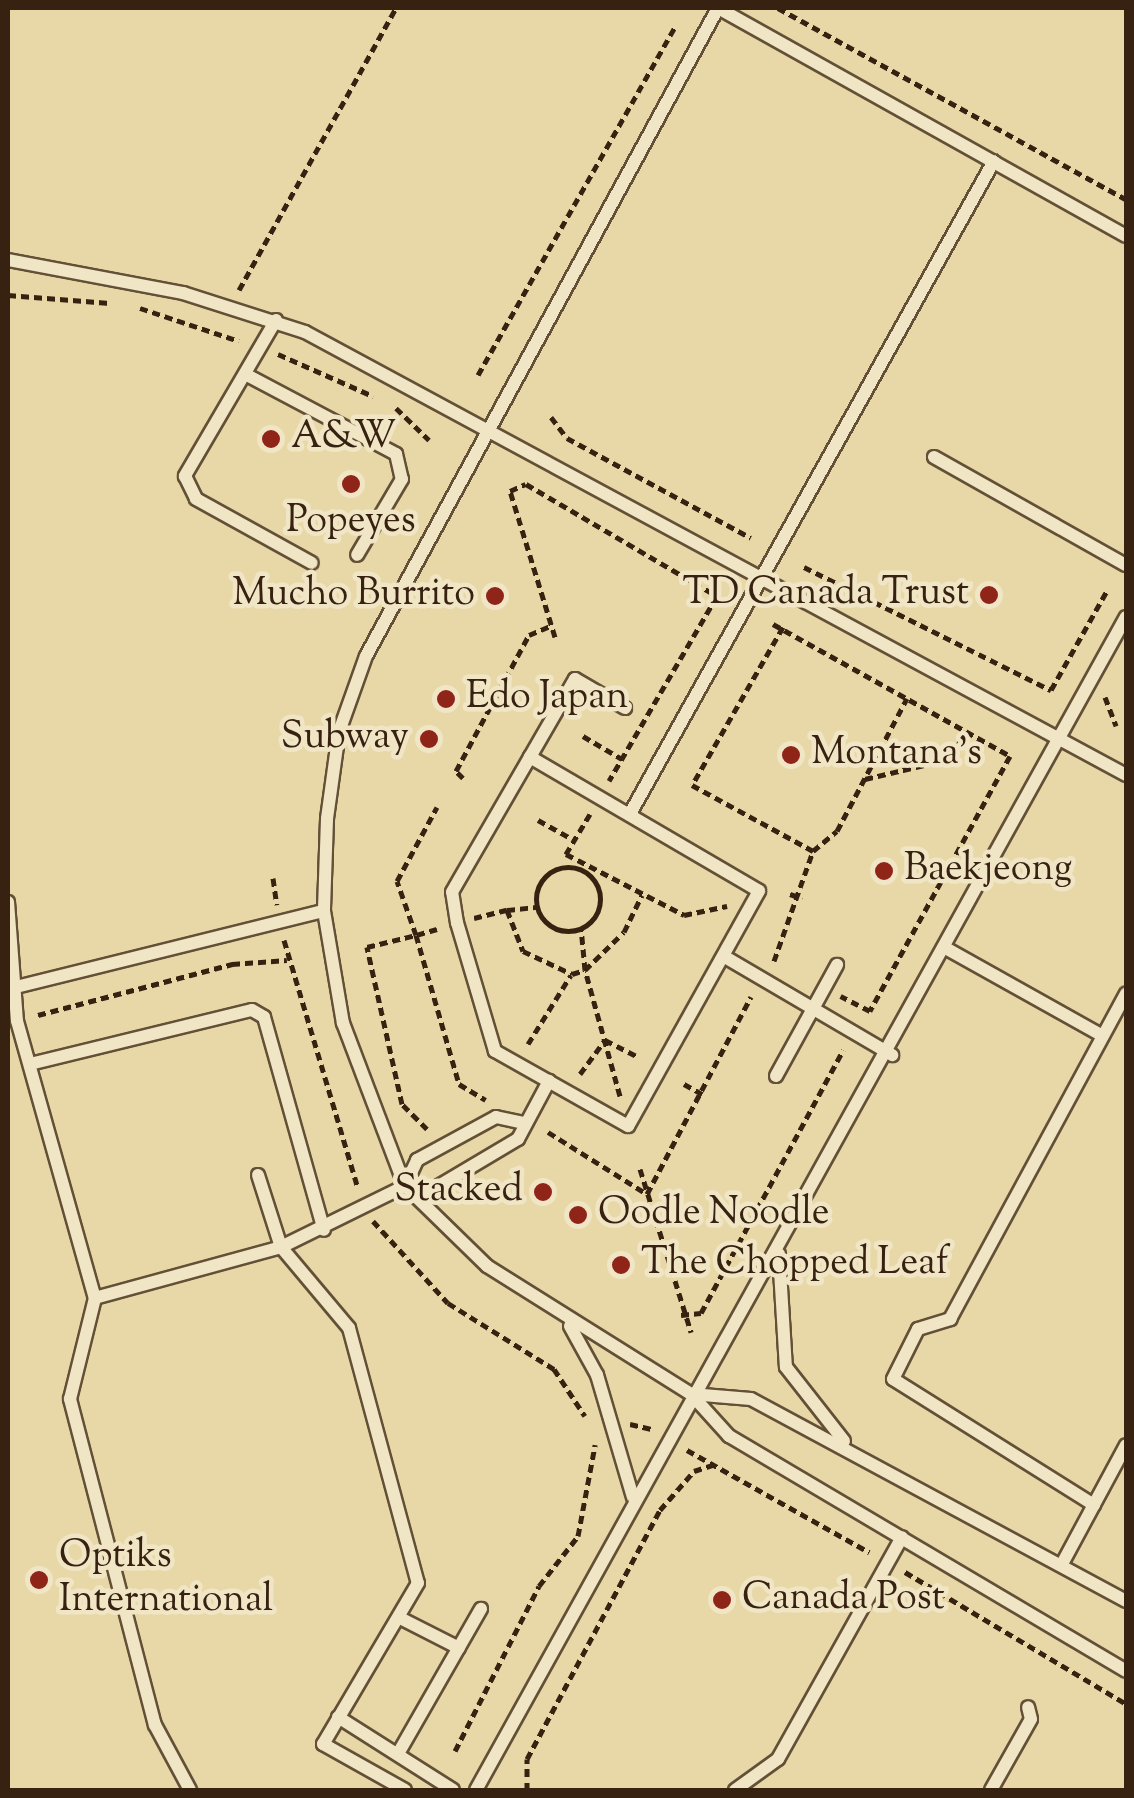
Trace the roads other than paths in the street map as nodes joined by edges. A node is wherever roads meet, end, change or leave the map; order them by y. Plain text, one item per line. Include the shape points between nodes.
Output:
1 (994, 161) junction
2 (1126, 236) edge
3 (8, 260) edge
4 (276, 320) junction
5 (245, 374) junction
6 (494, 428) junction
7 (934, 458) dead end
8 (357, 555) dead end
9 (312, 563) dead end
10 (1126, 565) edge
11 (764, 576) junction
12 (1126, 617) edge
13 (626, 708) dead end
14 (1061, 738) junction
15 (530, 756) junction
16 (1126, 775) edge
17 (631, 812) junction
18 (8, 902) edge
19 (324, 911) junction
20 (949, 950) junction
21 (725, 957) junction
22 (837, 966) dead end
23 (12, 988) edge
24 (1126, 992) edge
25 (813, 1009) junction
26 (1103, 1036) junction
27 (892, 1055) junction
28 (30, 1064) junction
29 (776, 1076) dead end
30 (549, 1081) junction
31 (524, 1123) junction
32 (258, 1175) dead end
33 (405, 1186) junction
34 (324, 1230) junction
35 (281, 1247) junction
36 (779, 1254) junction
37 (95, 1298) junction
38 (569, 1324) junction
39 (691, 1394) junction
40 (1126, 1445) edge
41 (852, 1450) junction
42 (633, 1497) junction
43 (1094, 1504) junction
44 (902, 1537) junction
45 (1062, 1564) junction
46 (1126, 1601) edge
47 (481, 1608) dead end
48 (400, 1618) junction
49 (459, 1648) junction
50 (1126, 1671) edge
51 (1028, 1706) dead end
52 (338, 1718) junction
53 (399, 1752) junction
54 (382, 1785) edge
55 (190, 1790) edge
56 (404, 1790) edge
57 (452, 1790) edge
58 (476, 1790) edge
59 (735, 1790) edge
60 (991, 1790) edge

1 - 2 lane
1 - 6 lane via 718,8
1 - 11 lane
3 - 4 lane via 86,270
4 - 5 lane
4 - 6 lane
5 - 8 lane via 396,454 402,479
5 - 9 lane via 185,476 196,500
6 - 11 lane
6 - 19 lane via 366,656 338,732
7 - 10 lane
11 - 14 lane
11 - 17 lane
12 - 14 lane
13 - 15 lane via 575,678
14 - 16 lane
14 - 20 lane
15 - 17 lane
15 - 30 lane via 452,892 495,1050
17 - 21 lane via 756,883 757,900
18 - 23 lane
19 - 23 lane
19 - 33 lane via 344,1023
20 - 26 lane
20 - 27 lane
21 - 25 lane
21 - 30 lane via 628,1126
22 - 25 lane
23 - 28 lane
24 - 26 lane
25 - 27 lane
25 - 29 lane
26 - 43 lane via 950,1319 918,1329 894,1379
27 - 36 lane
28 - 34 lane via 252,1010 264,1017
28 - 37 lane
30 - 31 lane
31 - 33 lane via 518,1140 432,1190
31 - 33 lane via 496,1117 417,1160
32 - 35 lane
33 - 34 lane
33 - 38 lane via 487,1266
34 - 35 lane
35 - 37 lane
35 - 48 lane via 349,1328 418,1582
36 - 39 lane
36 - 41 lane via 786,1368
37 - 55 lane via 70,1399 155,1725
38 - 39 lane
38 - 42 lane via 597,1375
39 - 41 lane via 751,1399
39 - 42 lane
39 - 44 lane via 729,1436
40 - 43 lane
41 - 45 lane
42 - 58 lane
43 - 45 lane
44 - 50 lane
44 - 59 lane via 778,1758
45 - 46 lane
47 - 49 lane
48 - 49 lane
48 - 52 lane
49 - 53 lane
51 - 60 lane via 1031,1719
52 - 53 lane
52 - 54 lane via 323,1744
53 - 57 lane
54 - 56 lane

